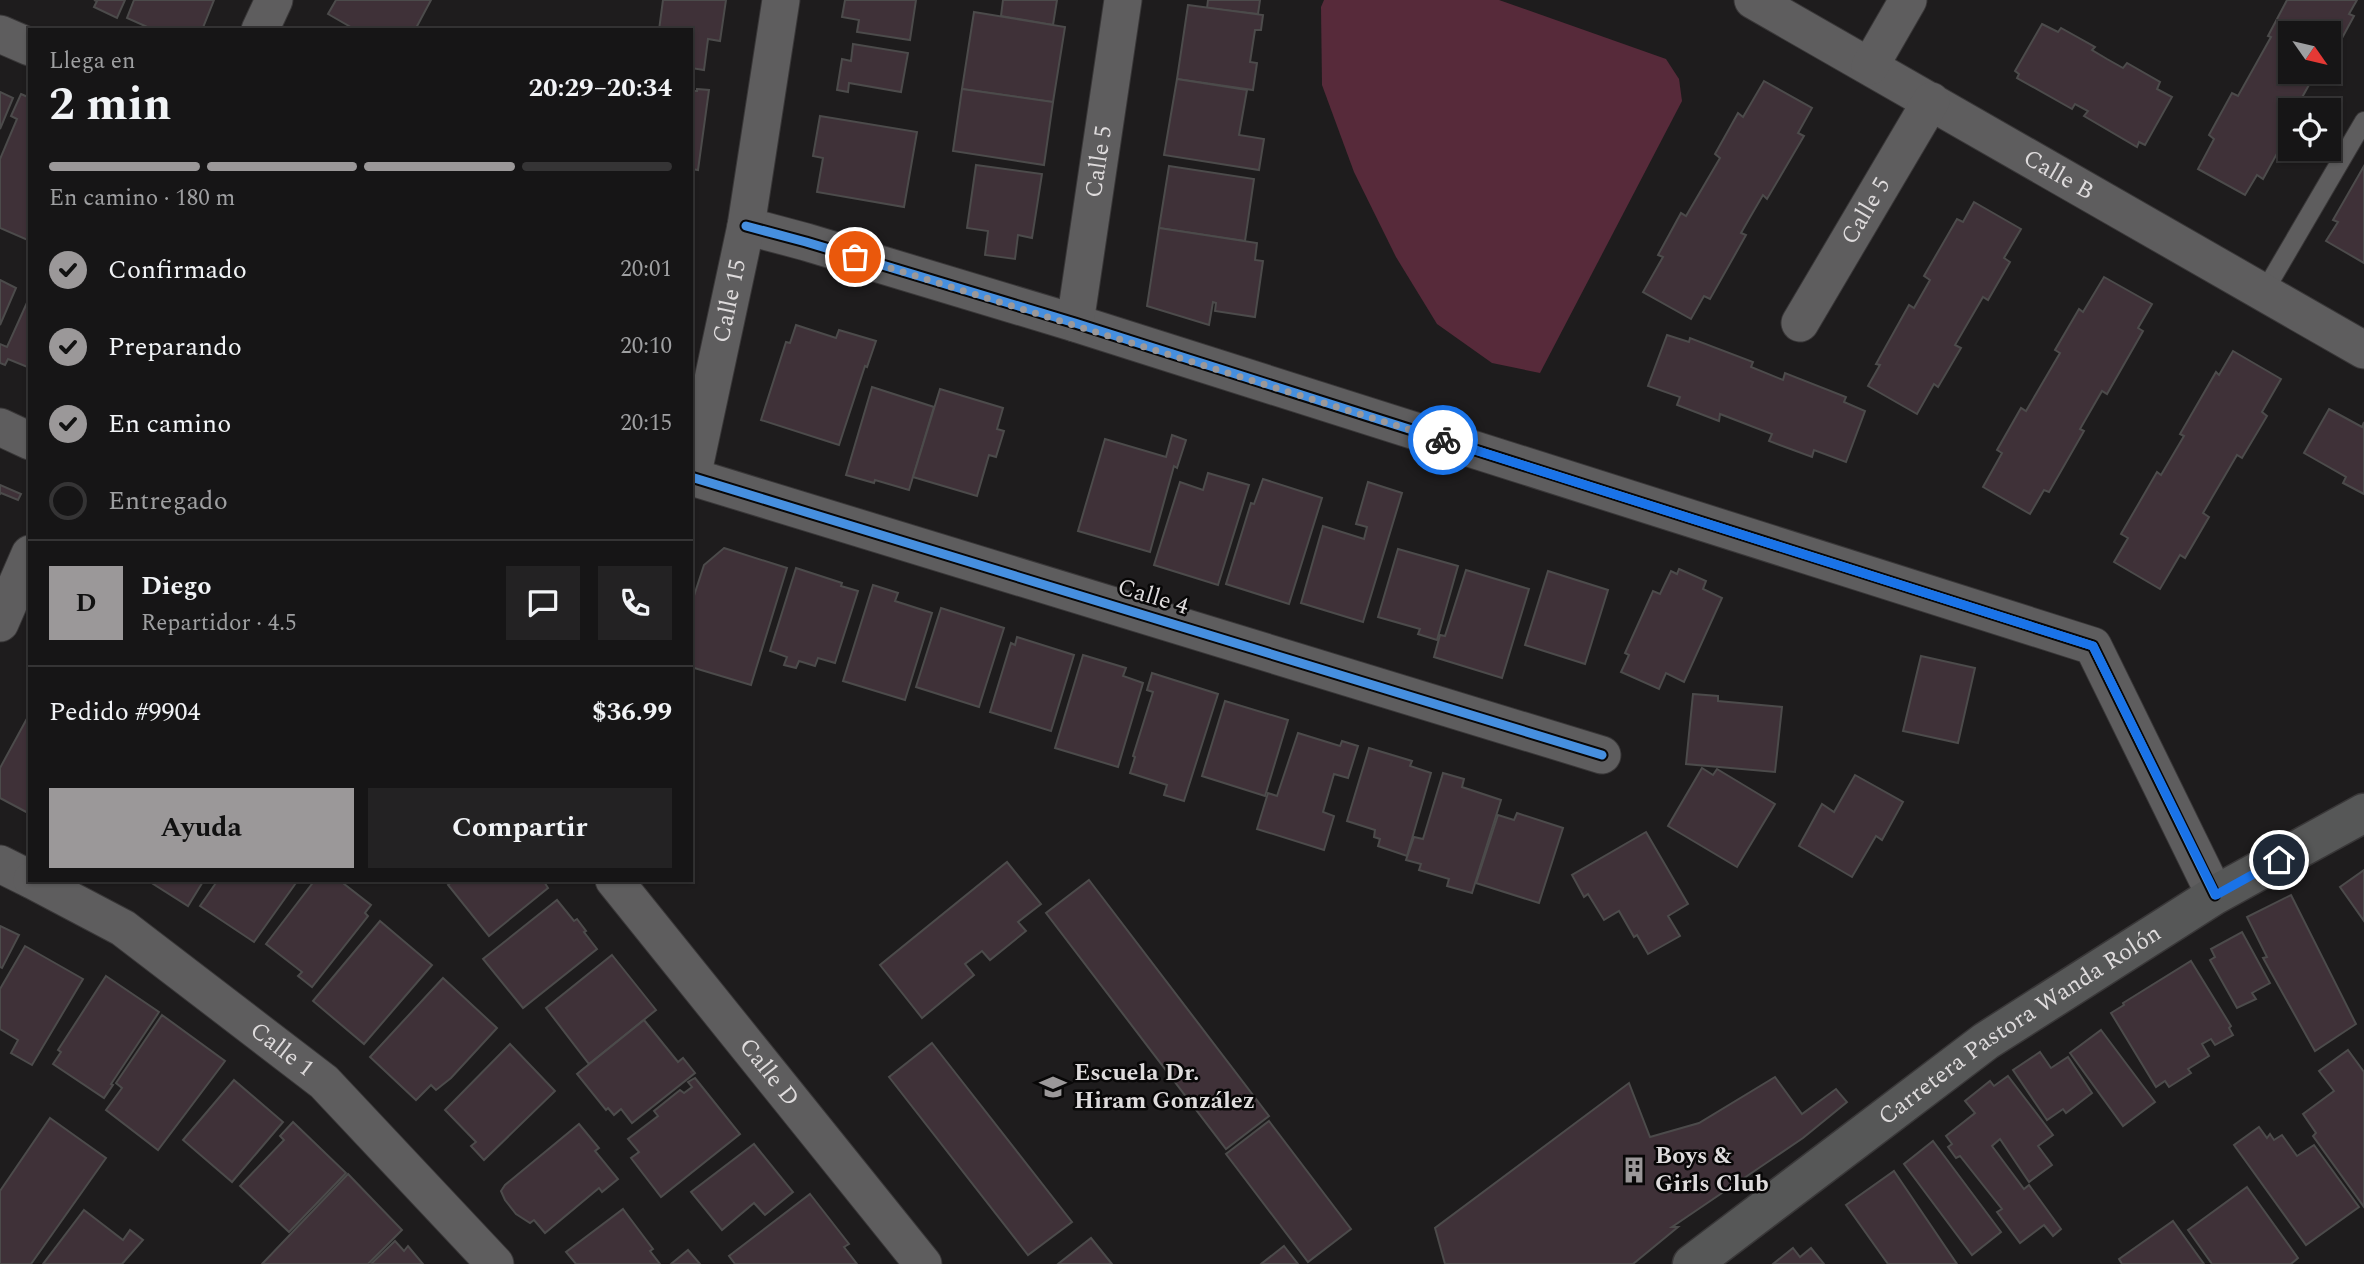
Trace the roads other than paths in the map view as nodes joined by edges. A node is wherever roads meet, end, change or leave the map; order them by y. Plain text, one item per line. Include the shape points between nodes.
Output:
1 (274, 0) edge
2 (782, 0) edge
3 (1123, 0) edge
4 (1753, 0) edge
5 (1908, 0) edge
6 (261, 28) edge
7 (0, 34) edge
8 (28, 46) edge
9 (1870, 66) junction
10 (1931, 101) junction
11 (2364, 121) edge
12 (746, 226) junction
13 (2264, 292) junction
14 (1074, 323) junction
15 (1800, 324) dead end
16 (2364, 350) edge
17 (0, 427) edge
18 (28, 440) edge
19 (693, 472) edge
20 (693, 477) edge
21 (28, 559) edge
22 (0, 623) edge
23 (1602, 755) dead end
24 (2364, 813) edge
25 (0, 864) edge
26 (28, 878) edge
27 (35, 882) edge
28 (616, 882) edge
29 (2216, 895) junction
30 (921, 1263) edge
31 (495, 1264) edge
32 (1692, 1264) edge

1 - 6 street
2 - 12 street, Calle 15
3 - 14 street, Calle 5
4 - 9 street, Calle B
5 - 9 street
7 - 8 street
9 - 10 street, Calle B
10 - 13 street, Calle B
10 - 15 street, Calle 5
11 - 13 lane
12 - 14 street
12 - 19 street, Calle 15
13 - 16 street, Calle B
14 - 29 street via 1672,497 2093,646
17 - 18 street
20 - 23 street, Calle 4
21 - 22 street
24 - 29 street, Carretera Pastora Wanda Rolón
25 - 26 street, Calle 1
27 - 31 street, Calle 1 via 123,928 324,1082
28 - 30 street, Calle D
29 - 32 street, Carretera Pastora Wanda Rolón via 1986,1041

